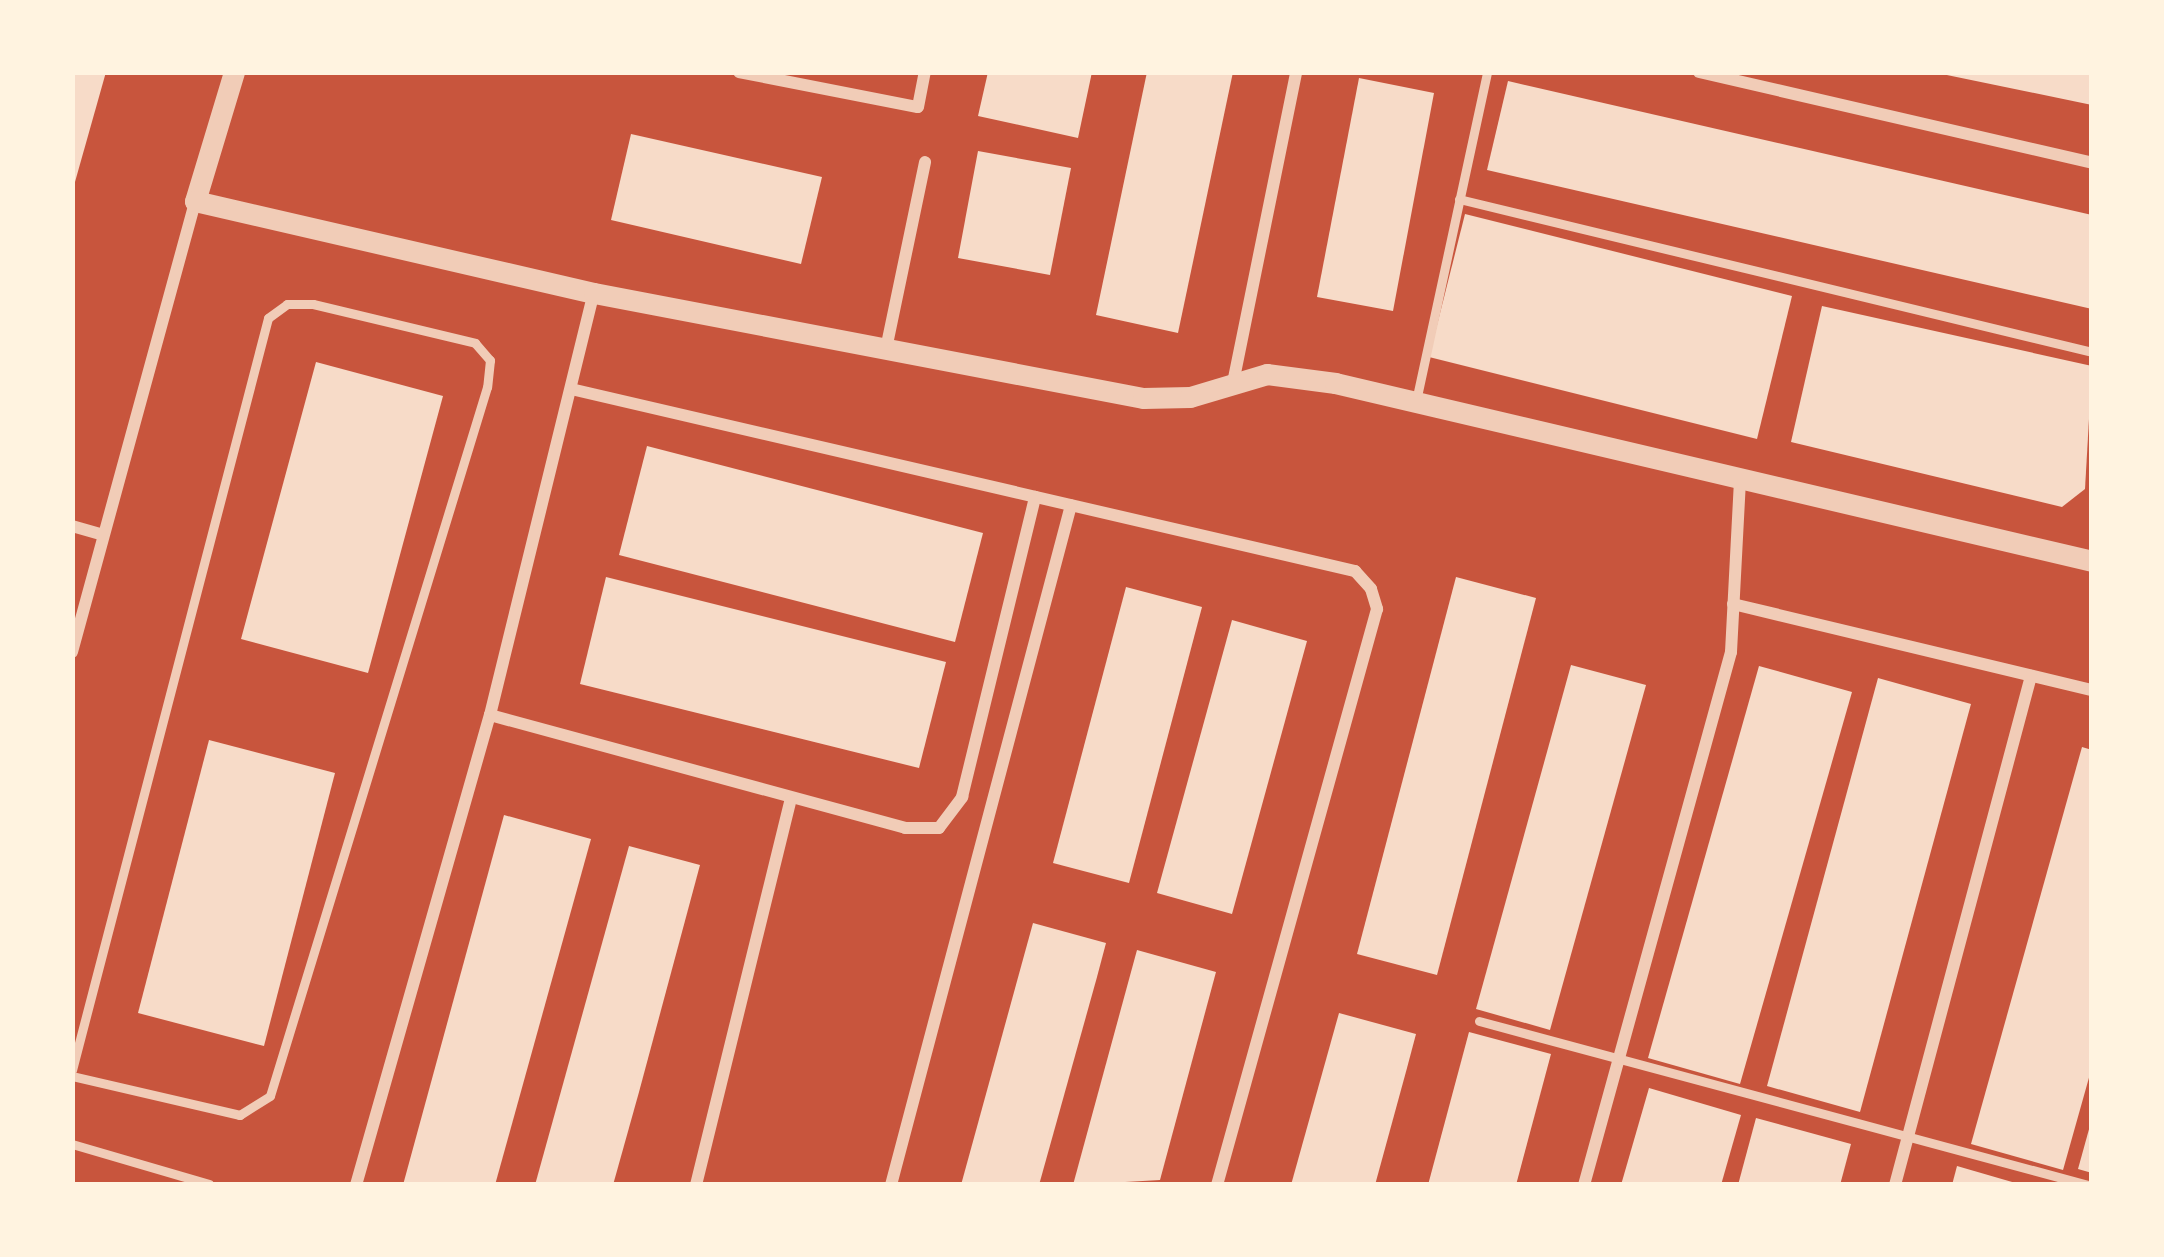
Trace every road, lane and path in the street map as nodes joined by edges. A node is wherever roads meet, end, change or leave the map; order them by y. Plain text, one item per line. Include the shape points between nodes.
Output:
1 (234, 72) edge
2 (739, 72) edge
3 (926, 72) edge
4 (1296, 72) edge
5 (1487, 72) edge
6 (1699, 72) edge
7 (925, 162) dead end
8 (2092, 163) edge
9 (1459, 200) junction
10 (195, 201) junction
11 (594, 293) junction
12 (886, 349) junction
13 (2092, 352) edge
14 (1233, 383) junction
15 (572, 389) junction
16 (1415, 400) junction
17 (1741, 480) junction
18 (1036, 496) junction
19 (1070, 505) junction
20 (72, 526) edge
21 (103, 535) junction
22 (2092, 561) edge
23 (1733, 604) junction
24 (72, 652) edge
25 (2031, 676) junction
26 (2092, 690) edge
27 (490, 715) junction
28 (791, 798) junction
29 (1479, 1021) dead end
30 (1618, 1063) junction
31 (72, 1073) edge
32 (1906, 1137) junction
33 (72, 1144) edge
34 (209, 1184) edge
35 (356, 1185) edge
36 (696, 1185) edge
37 (891, 1185) edge
38 (1217, 1185) edge
39 (1584, 1185) edge
40 (1894, 1185) edge
41 (2088, 1185) edge

1 - 10 street
2 - 3 street via 918,107
4 - 14 street
5 - 9 lane
6 - 8 street
7 - 12 street
9 - 13 lane
9 - 16 lane
10 - 11 street
10 - 21 street
11 - 12 street
11 - 15 street
12 - 14 street via 1168,401
14 - 16 street via 1267,374
15 - 18 street
15 - 27 street
16 - 17 street
17 - 22 street
17 - 23 street
18 - 19 street
18 - 28 street via 953,816 923,830
19 - 37 street
19 - 38 street via 1355,571 1377,609
20 - 21 street
21 - 24 street
23 - 25 street
23 - 30 street via 1731,652
25 - 26 street
25 - 32 street
27 - 28 street
27 - 35 street
28 - 36 street
29 - 30 lane
30 - 32 lane
30 - 39 street
31 - 31 lane via 268,318 287,304 313,304 475,343 490,360 487,387 270,1096 240,1115
32 - 40 street
32 - 41 lane
33 - 34 lane

